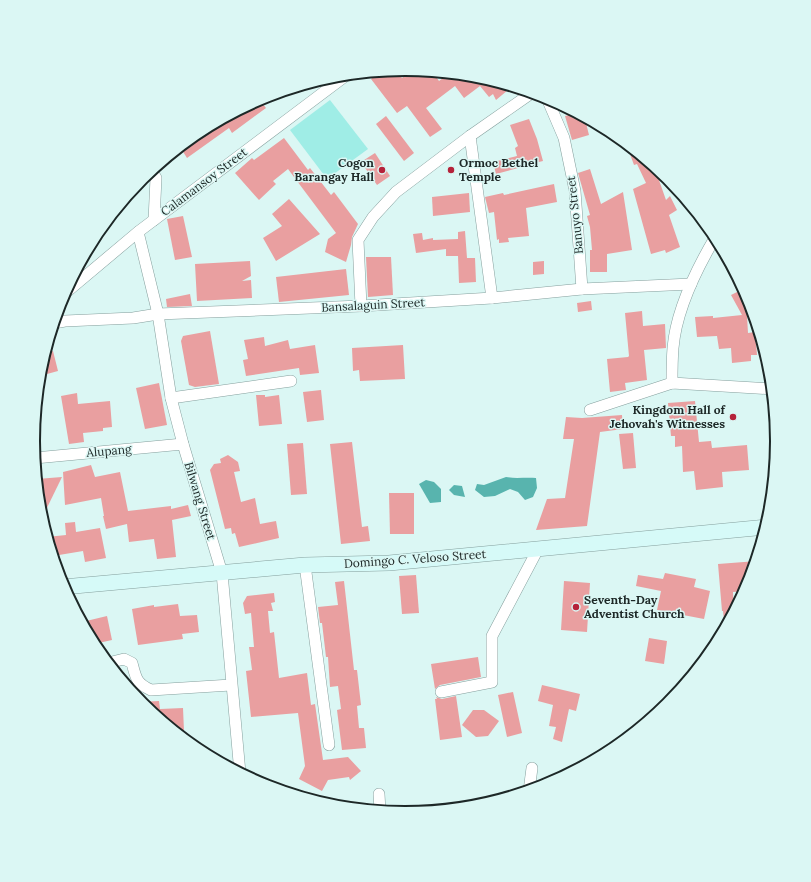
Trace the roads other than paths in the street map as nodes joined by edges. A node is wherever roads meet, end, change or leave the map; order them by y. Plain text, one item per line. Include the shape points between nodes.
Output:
1 (337, 83) edge
2 (527, 96) edge
3 (550, 105) edge
4 (470, 136) junction
5 (155, 176) edge
6 (154, 220) junction
7 (138, 232) junction
8 (712, 243) edge
9 (76, 284) edge
10 (692, 284) junction
11 (582, 289) junction
12 (492, 298) junction
13 (361, 306) junction
14 (158, 314) junction
15 (60, 322) edge
16 (290, 380) dead end
17 (672, 383) junction
18 (767, 389) edge
19 (171, 398) junction
20 (590, 410) dead end
21 (183, 444) junction
22 (41, 457) edge
23 (761, 529) edge
24 (538, 549) junction
25 (305, 565) junction
26 (222, 572) junction
27 (70, 586) edge
28 (114, 662) edge
29 (231, 684) junction
30 (441, 692) dead end
31 (329, 745) dead end
32 (239, 767) edge
33 (532, 768) dead end
34 (531, 784) edge
35 (379, 794) dead end
36 (380, 806) edge

1 - 6 street, Calamansoy Street
2 - 4 street
3 - 11 street, Banuyo Street via 564,138 575,191
4 - 12 street
4 - 13 street via 396,192 373,217 358,240
5 - 6 street
6 - 7 street, Calamansoy Street
7 - 9 street, Calamansoy Street
7 - 14 street, Bilwang Street
8 - 10 street via 697,269
10 - 11 street, Bansalaguin Street
10 - 17 street via 679,317 673,348
11 - 12 street, Bansalaguin Street
12 - 13 street, Bansalaguin Street
13 - 14 street, Bansalaguin Street
14 - 15 street, Bansalaguin Street
14 - 19 street, Bilwang Street
16 - 19 street
17 - 18 street
17 - 20 street
19 - 21 street, Bilwang Street
21 - 22 street, Alupang
21 - 26 street, Bilwang Street
23 - 24 main road, Domingo C. Veloso Street
24 - 25 main road, Domingo C. Veloso Street via 383,563
24 - 30 street via 492,636 492,682
25 - 26 main road, Domingo C. Veloso Street
25 - 31 street
26 - 27 main road, Domingo C. Veloso Street
26 - 29 street, Bilwang Street
28 - 29 street via 124,660 132,663 141,686 151,690
29 - 32 street, Bilwang Street
33 - 34 street
35 - 36 street

